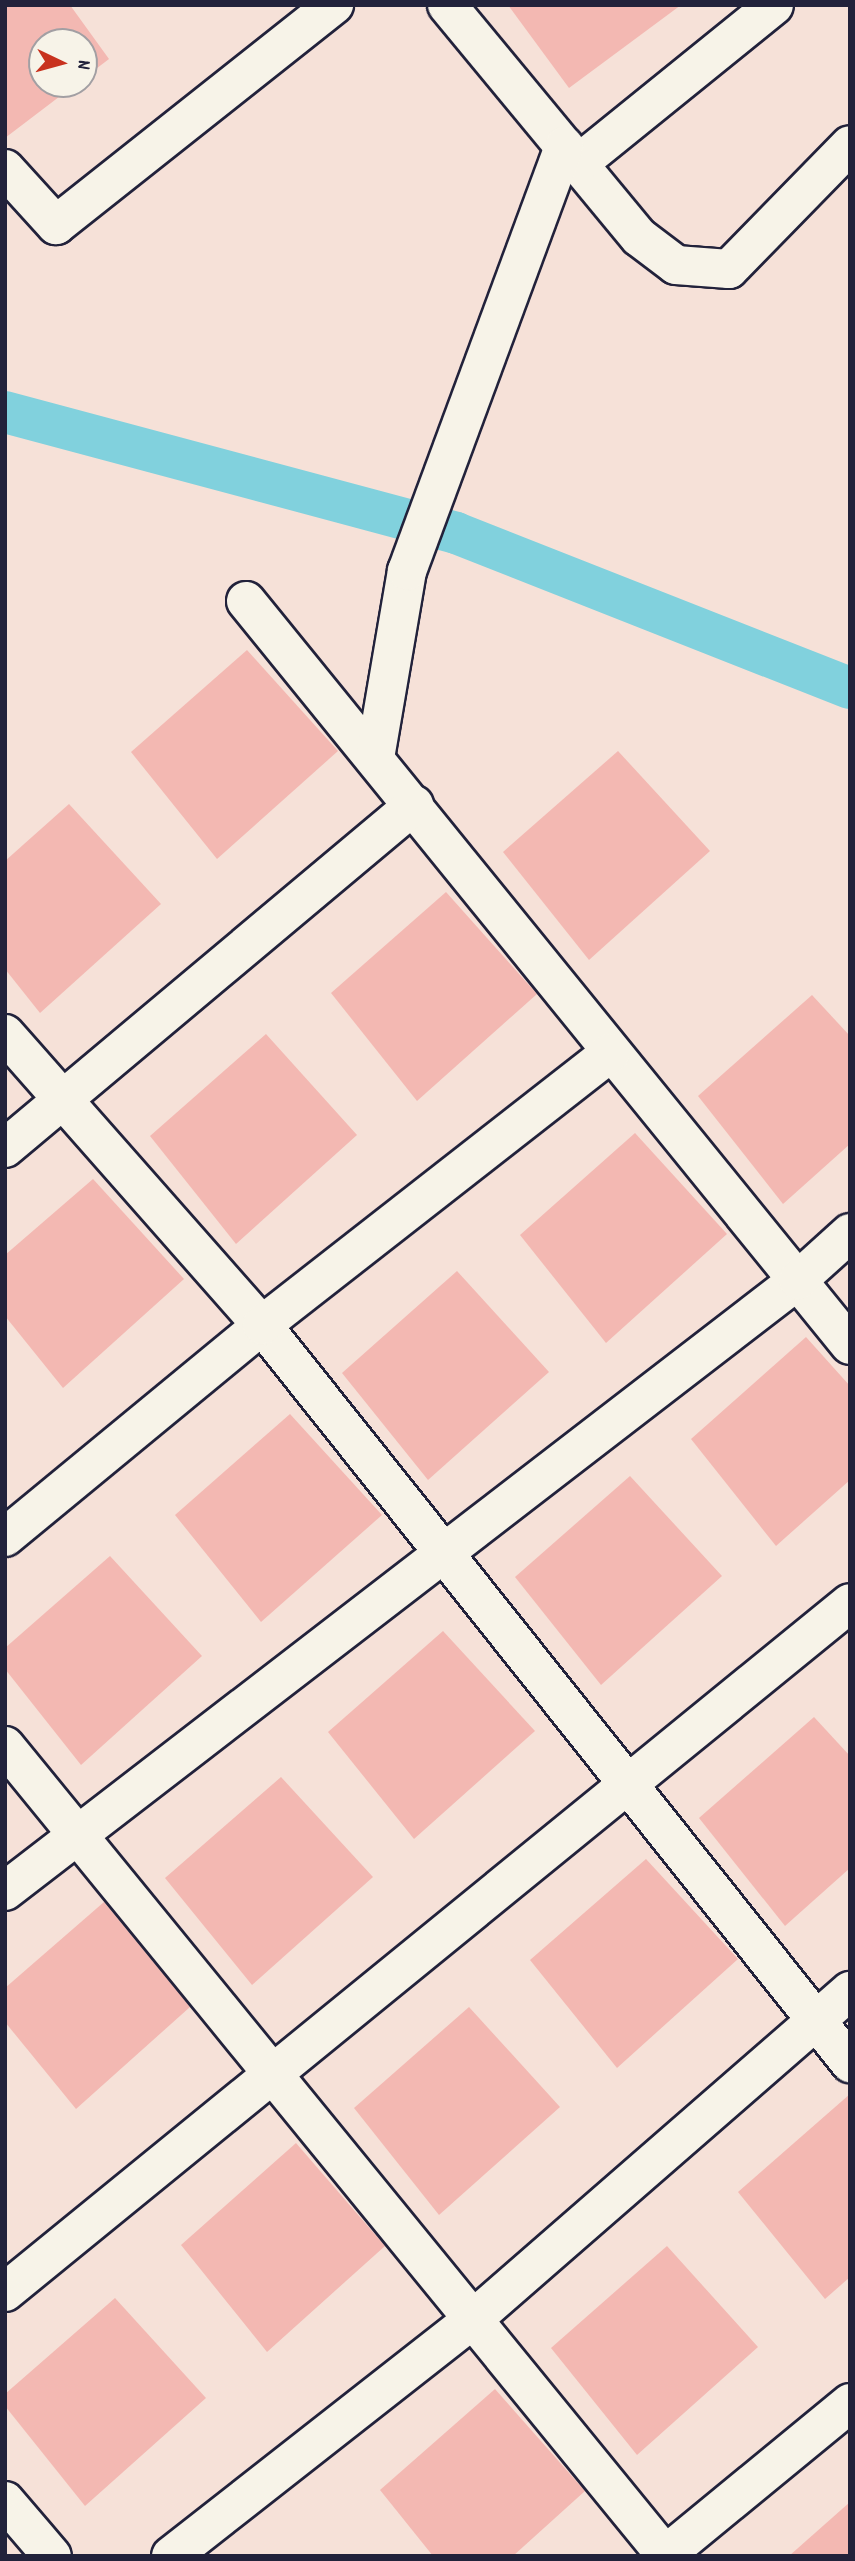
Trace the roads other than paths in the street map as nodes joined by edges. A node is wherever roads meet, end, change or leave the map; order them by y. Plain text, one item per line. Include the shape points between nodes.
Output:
1 (334, 5) edge
2 (447, 5) edge
3 (774, 5) edge
4 (850, 145) edge
5 (571, 155) junction
6 (5, 169) edge
7 (246, 601) dead end
8 (375, 758) junction
9 (414, 805) junction
10 (5, 1034) edge
11 (611, 1052) junction
12 (61, 1102) junction
13 (5, 1148) edge
14 (850, 1233) edge
15 (798, 1280) junction
16 (262, 1325) junction
17 (850, 1345) edge
18 (5, 1537) edge
19 (446, 1551) junction
20 (850, 1602) edge
21 (5, 1746) edge
22 (621, 1783) junction
23 (77, 1836) junction
24 (5, 1891) edge
25 (850, 1992) edge
26 (814, 2021) junction
27 (850, 2063) edge
28 (274, 2074) junction
29 (5, 2292) edge
30 (471, 2321) junction
31 (850, 2403) edge
32 (5, 2501) edge
33 (665, 2555) edge
34 (52, 2556) edge
35 (171, 2556) edge

1 - 6 street via 57,225
2 - 5 street
3 - 5 street
4 - 5 street via 729,269 676,265 639,237
5 - 8 street via 407,571
7 - 8 street
8 - 9 street
9 - 11 street
9 - 12 street
10 - 12 street
11 - 15 street
11 - 16 street
12 - 13 street
12 - 16 street
14 - 15 street
15 - 17 street
15 - 19 street
16 - 18 street
16 - 19 street
19 - 22 street
19 - 23 street
20 - 22 street
21 - 23 street
22 - 26 street
22 - 28 street
23 - 24 street
23 - 28 street
25 - 26 street
26 - 27 street
26 - 30 street
28 - 29 street
28 - 30 street
30 - 33 street
30 - 35 street
31 - 33 street
32 - 34 street

